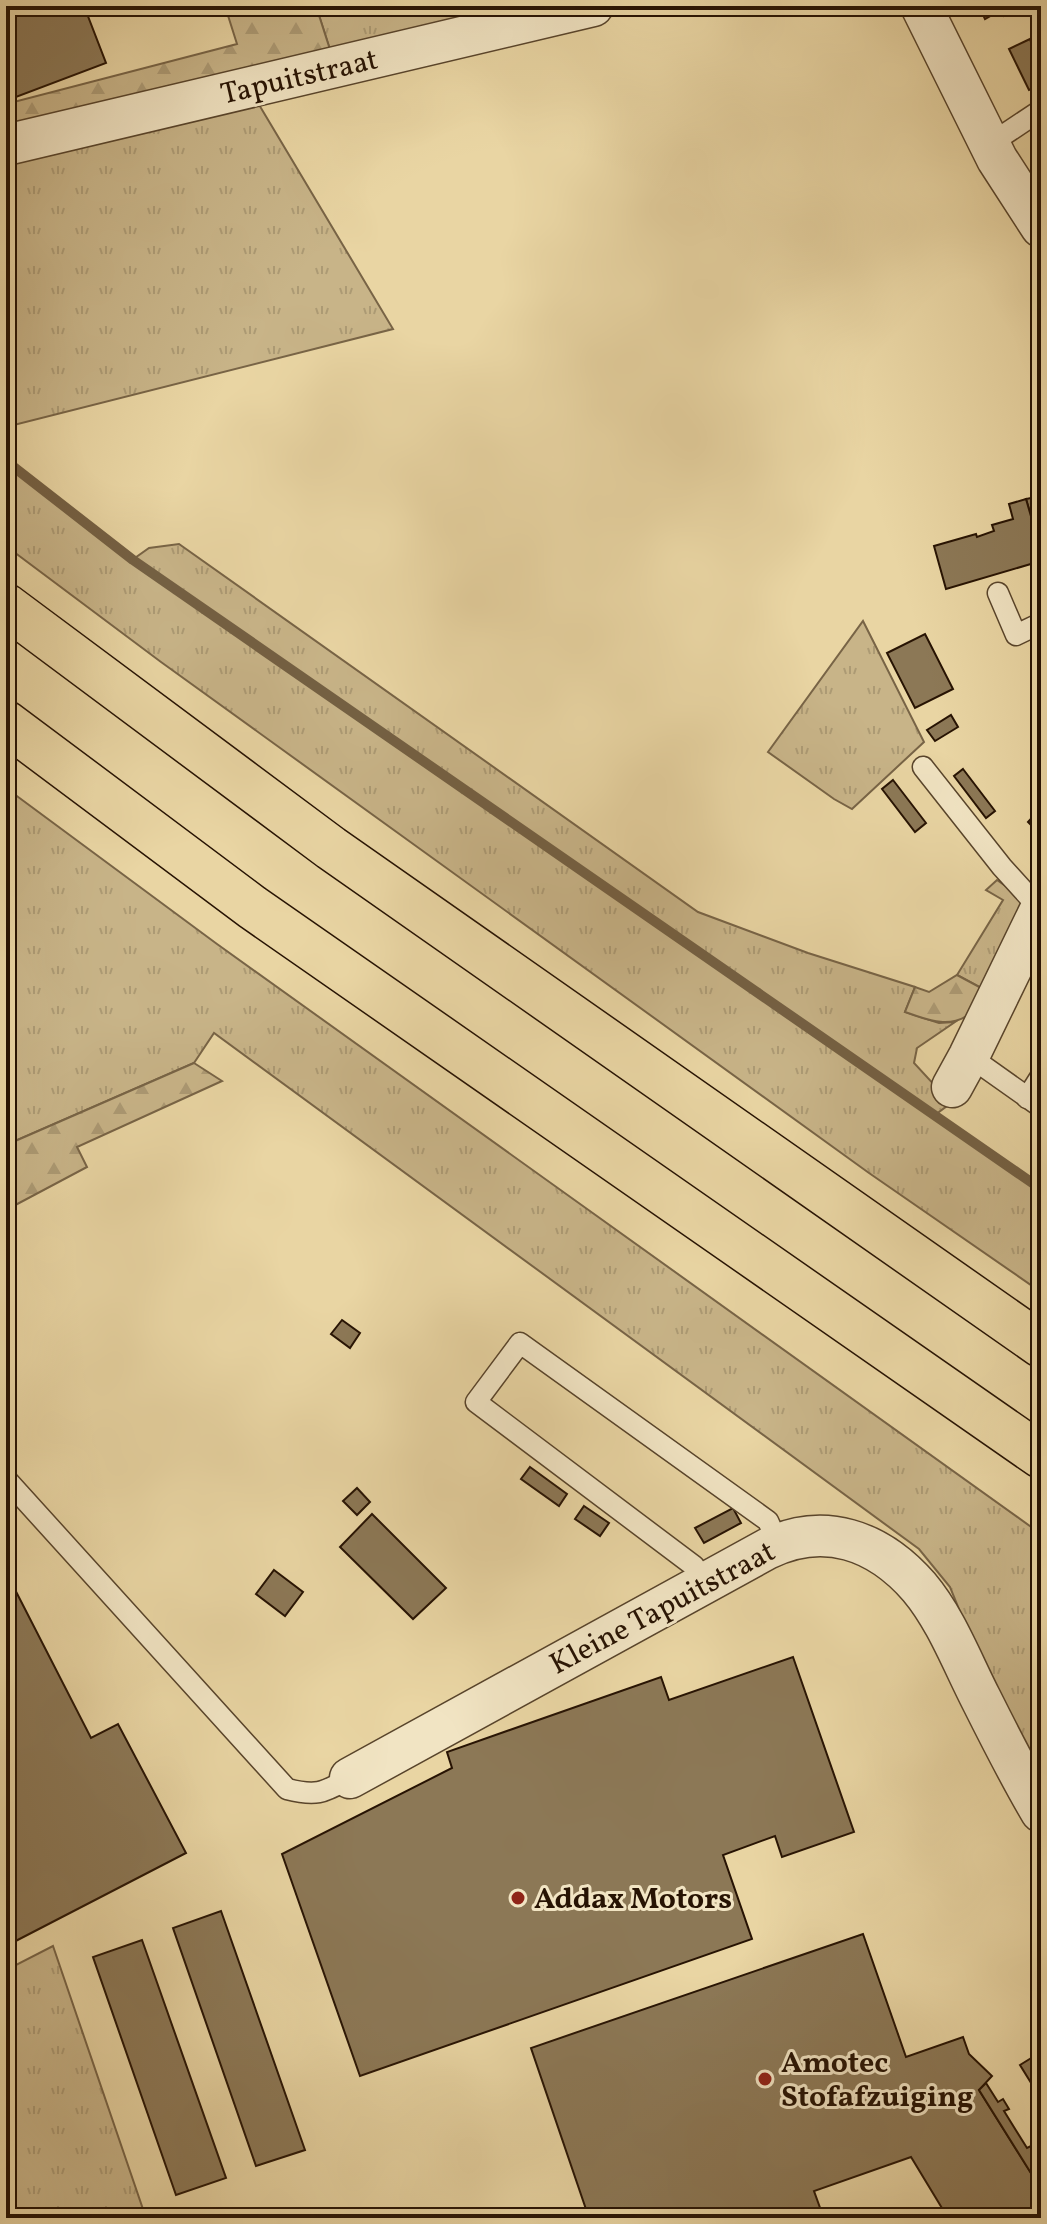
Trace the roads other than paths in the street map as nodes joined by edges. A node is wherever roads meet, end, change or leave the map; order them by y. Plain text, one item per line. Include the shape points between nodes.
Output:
1 (593, 6) edge
2 (921, 6) edge
3 (1041, 110) edge
4 (990, 144) junction
5 (6, 145) edge
6 (1041, 227) edge
7 (998, 593) dead end
8 (6, 606) edge
9 (1041, 623) edge
10 (6, 723) edge
11 (923, 767) dead end
12 (1041, 908) edge
13 (961, 1071) joint
14 (1041, 1076) edge
15 (1034, 1102) edge
16 (1041, 1345) edge
17 (1041, 1456) edge
18 (6, 1479) edge
19 (778, 1543) junction
20 (703, 1583) junction
21 (350, 1778) joint
22 (1041, 1812) edge

1 - 5 street, Tapuitstraat
2 - 4 street
3 - 4 lane
4 - 6 street
7 - 9 lane via 1016,635
8 - 16 highway via 331,848
10 - 17 highway via 252,907
11 - 12 lane
12 - 13 street
13 - 15 lane
14 - 15 lane
18 - 21 lane via 287,1789 324,1792
19 - 20 street, Kleine Tapuitstraat
19 - 20 lane via 768,1521 520,1343 476,1402 694,1566
19 - 22 street, Kleine Tapuitstraat via 827,1535 856,1540 887,1557 919,1587
20 - 21 street, Kleine Tapuitstraat

